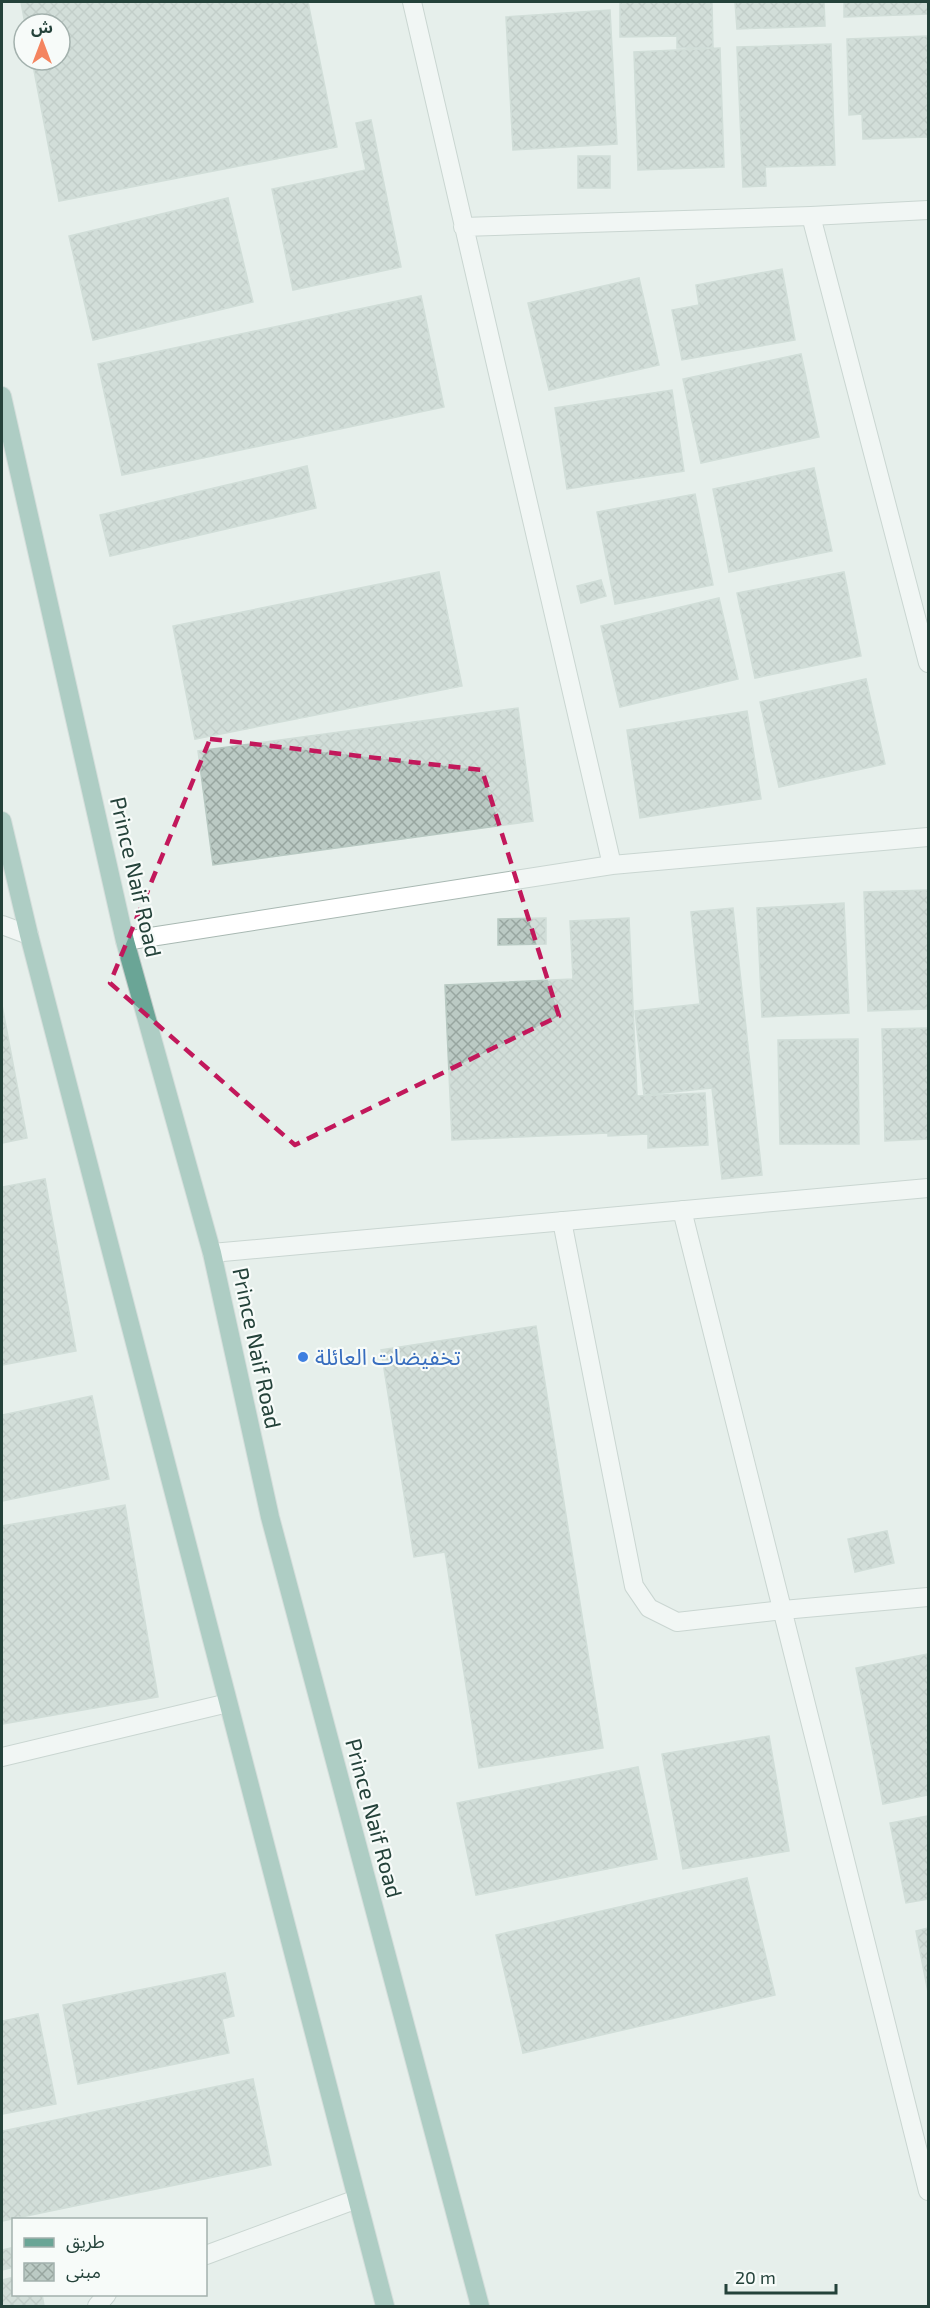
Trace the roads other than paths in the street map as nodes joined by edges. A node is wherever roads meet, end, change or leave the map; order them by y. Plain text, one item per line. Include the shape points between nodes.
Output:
1 (412, 2) edge
2 (928, 210) edge
3 (811, 216) junction
4 (463, 227) junction
5 (2, 396) edge
6 (928, 663) edge
7 (2, 821) edge
8 (928, 837) edge
9 (612, 865) junction
10 (2, 925) edge
11 (29, 935) junction
12 (125, 941) junction
13 (928, 1188) edge
14 (682, 1210) junction
15 (562, 1221) junction
16 (212, 1252) junction
17 (928, 1597) edge
18 (783, 1610) junction
19 (228, 1703) junction
20 (2, 1757) edge
21 (928, 2192) edge
22 (357, 2199) junction
23 (207, 2255) edge
24 (384, 2307) edge
25 (480, 2307) edge

1 - 4 street
2 - 3 street
3 - 4 street
3 - 6 street
4 - 9 street
5 - 12 main road, Prince Naif Road
7 - 11 main road
8 - 9 street
9 - 12 street
10 - 11 street
11 - 19 main road
12 - 16 main road, Prince Naif Road
13 - 14 street
14 - 15 street
14 - 18 street
15 - 16 street
15 - 18 street via 634,1586 649,1608 677,1622
16 - 25 main road, Prince Naif Road via 270,1517
17 - 18 street
18 - 21 street
19 - 20 street
19 - 22 main road
22 - 23 street
22 - 24 main road

